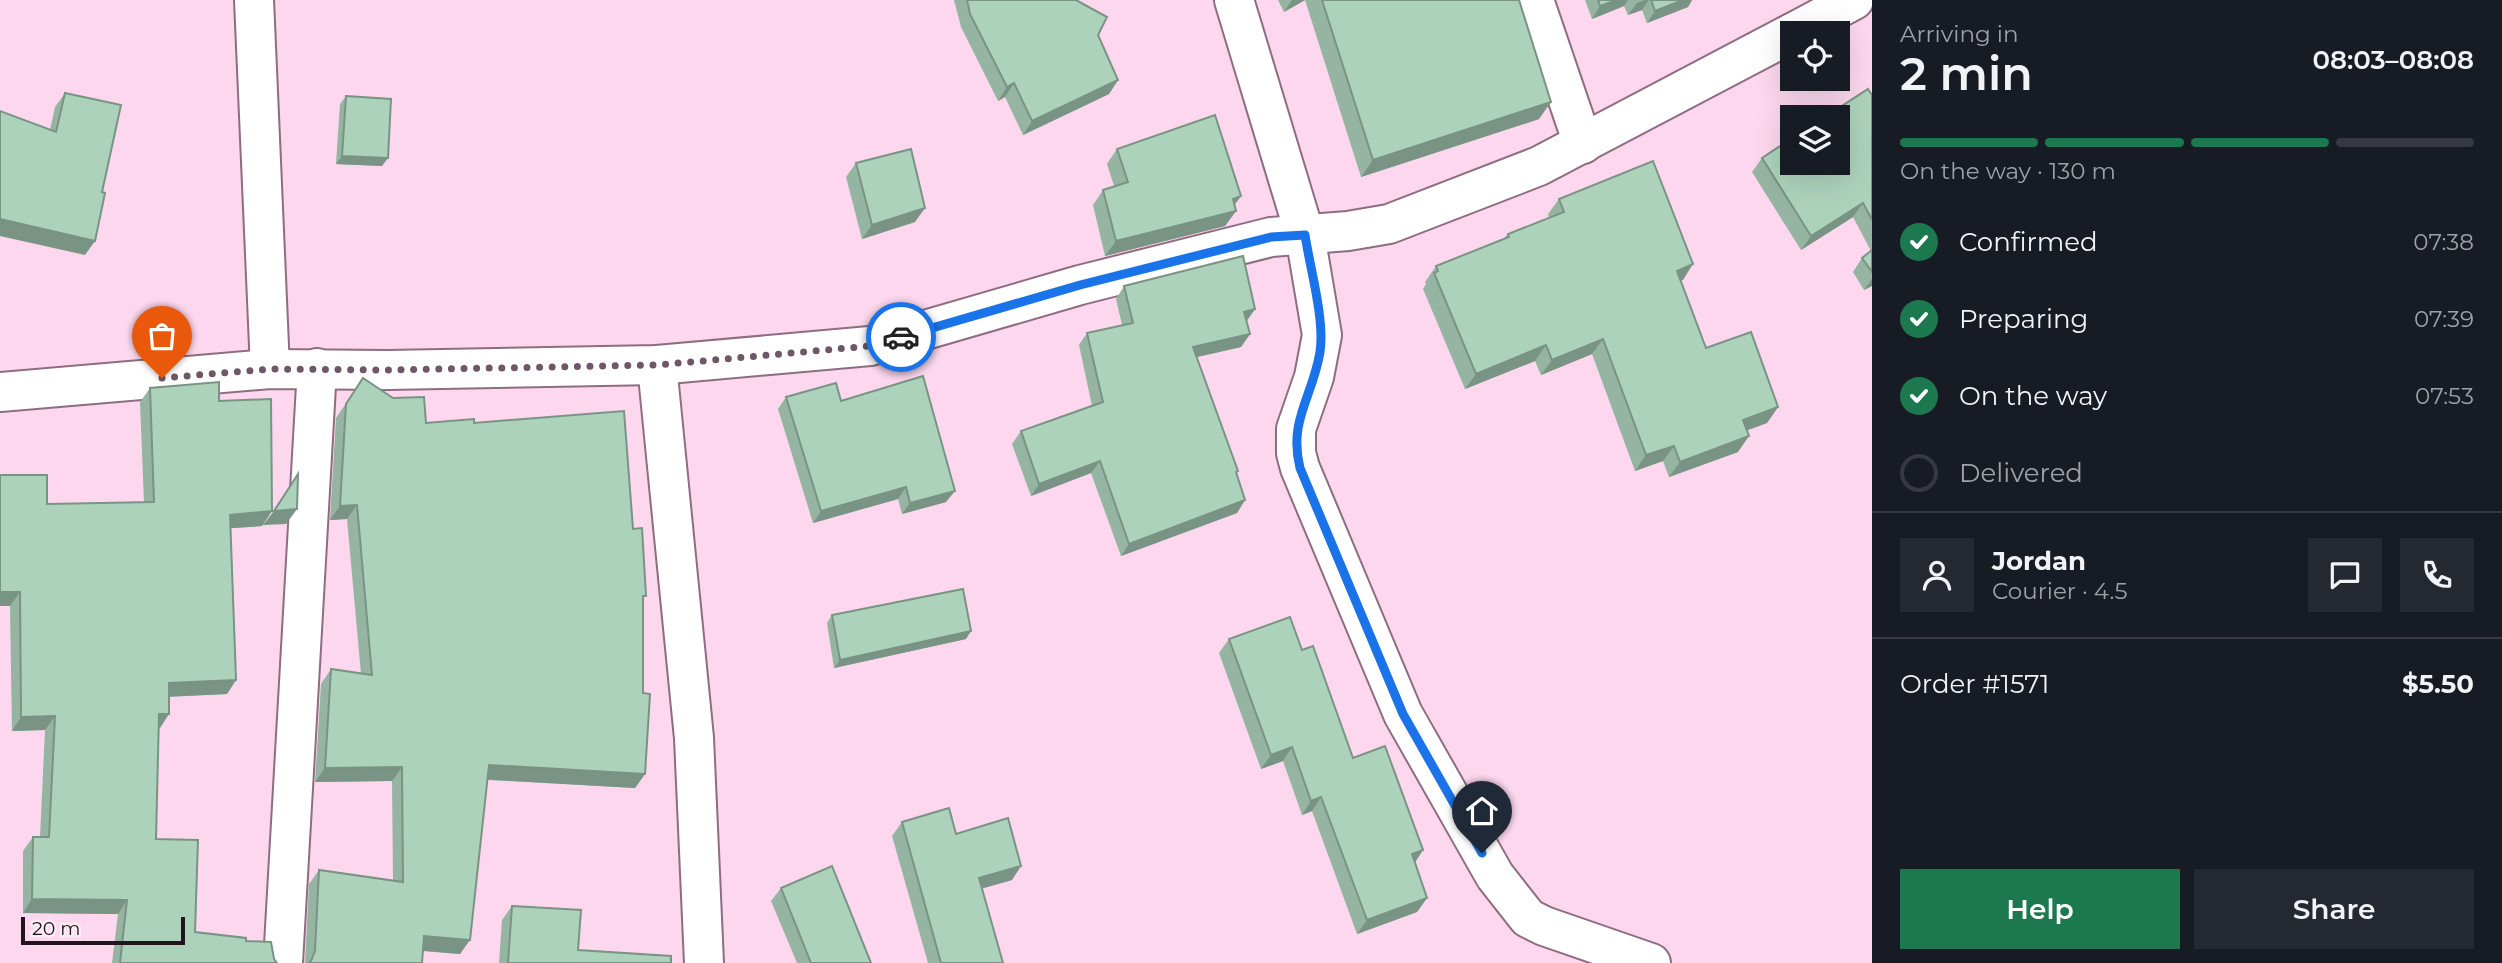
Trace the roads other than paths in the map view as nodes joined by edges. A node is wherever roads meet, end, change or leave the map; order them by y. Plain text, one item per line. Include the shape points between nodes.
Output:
1 (254, 0) edge
2 (1234, 0) edge
3 (1534, 0) edge
4 (1842, 3) edge
5 (1812, 21) edge
6 (1780, 39) edge
7 (1583, 144) junction
8 (1305, 235) junction
9 (657, 365) junction
10 (317, 368) junction
11 (270, 369) junction
12 (0, 392) edge
13 (283, 963) edge
14 (704, 963) edge
15 (1651, 963) edge

1 - 11 street
2 - 8 street
3 - 7 street
4 - 5 street
6 - 7 street
7 - 8 street via 1539,166 1389,224
8 - 9 street via 1271,237 1080,285 870,346
8 - 15 street via 1322,335 1296,429 1296,453 1403,714 1495,876 1528,918
9 - 10 street
9 - 14 street via 694,738
10 - 11 street
10 - 13 street
11 - 12 street

